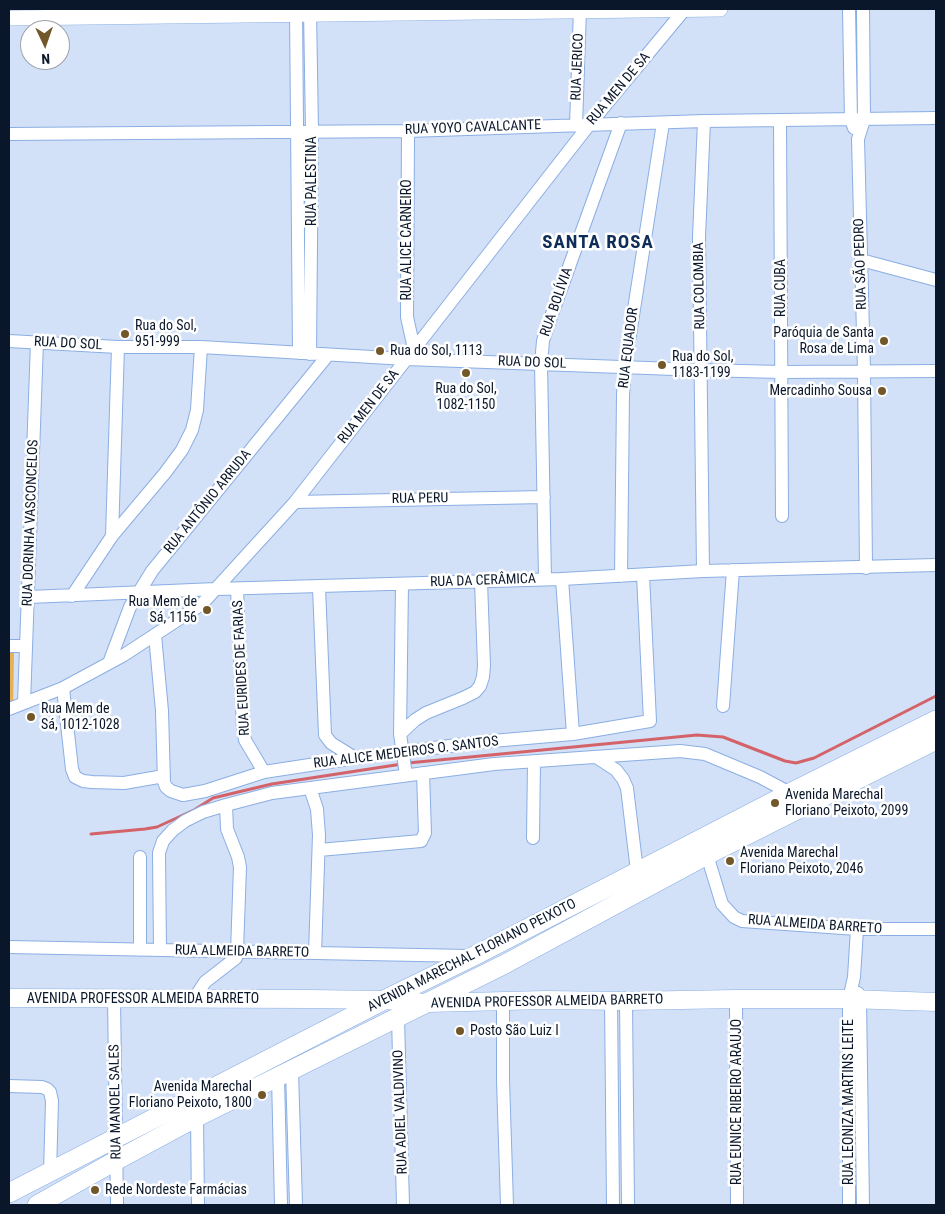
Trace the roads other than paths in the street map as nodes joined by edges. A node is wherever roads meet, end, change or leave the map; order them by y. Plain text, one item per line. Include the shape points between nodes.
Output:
1 (580, 9) edge
2 (685, 9) edge
3 (720, 9) edge
4 (850, 9) edge
5 (864, 9) edge
6 (303, 11) edge
7 (9, 18) edge
8 (936, 118) edge
9 (780, 120) junction
10 (857, 120) junction
11 (704, 121) junction
12 (621, 123) junction
13 (663, 123) junction
14 (583, 125) junction
15 (408, 131) junction
16 (298, 132) junction
17 (312, 132) junction
18 (9, 134) edge
19 (861, 260) junction
20 (936, 280) edge
21 (9, 341) edge
22 (37, 342) junction
23 (118, 347) junction
24 (201, 347) junction
25 (305, 354) junction
26 (410, 354) junction
27 (328, 355) junction
28 (541, 364) junction
29 (624, 367) junction
30 (701, 370) junction
31 (936, 371) edge
32 (781, 372) junction
33 (864, 372) junction
34 (544, 497) junction
35 (296, 502) junction
36 (782, 516) dead end
37 (112, 536) junction
38 (936, 565) edge
39 (866, 568) junction
40 (733, 570) junction
41 (703, 571) junction
42 (642, 575) junction
43 (621, 576) junction
44 (545, 579) junction
45 (562, 579) junction
46 (482, 581) junction
47 (402, 584) junction
48 (319, 587) junction
49 (216, 589) junction
50 (237, 589) junction
51 (138, 592) junction
52 (72, 596) junction
53 (29, 597) junction
54 (155, 635) junction
55 (9, 646) edge
56 (26, 646) junction
57 (109, 663) junction
58 (63, 688) junction
59 (24, 703) junction
60 (723, 706) dead end
61 (9, 709) edge
62 (936, 720) edge
63 (400, 734) junction
64 (573, 734) junction
65 (936, 740) edge
66 (596, 757) junction
67 (355, 758) junction
68 (534, 762) junction
69 (405, 763) junction
70 (264, 772) junction
71 (423, 773) junction
72 (165, 781) junction
73 (310, 788) junction
74 (790, 793) junction
75 (226, 805) junction
76 (533, 838) dead end
77 (319, 850) junction
78 (707, 855) junction
79 (140, 857) dead end
80 (637, 871) junction
81 (936, 929) edge
82 (857, 930) junction
83 (9, 947) edge
84 (140, 950) junction
85 (160, 950) junction
86 (237, 952) junction
87 (314, 953) junction
88 (474, 956) junction
89 (9, 998) edge
90 (114, 999) junction
91 (194, 999) junction
92 (736, 999) junction
93 (384, 1000) junction
94 (503, 1000) junction
95 (855, 1000) junction
96 (618, 1001) junction
97 (936, 1002) edge
98 (427, 1003) junction
99 (398, 1018) junction
100 (285, 1074) junction
101 (9, 1086) edge
102 (197, 1117) junction
103 (116, 1137) junction
104 (117, 1160) junction
105 (50, 1173) junction
106 (9, 1193) edge
107 (43, 1204) edge
108 (118, 1205) edge
109 (198, 1205) edge
110 (281, 1205) edge
111 (296, 1205) edge
112 (403, 1205) edge
113 (507, 1205) edge
114 (613, 1205) edge
115 (628, 1205) edge
116 (737, 1205) edge
117 (849, 1205) edge
118 (863, 1205) edge

1 - 2 street
1 - 6 street
1 - 14 street, RUA JERICO
2 - 3 street
2 - 14 street, RUA MEN DE SA
4 - 10 street, RUA SÃO PEDRO
5 - 10 street, RUA SÃO PEDRO
6 - 7 street
6 - 16 street, RUA PALESTINA
6 - 17 street, RUA PALESTINA
8 - 10 street, RUA YOYO CAVALCANTE
9 - 10 street, RUA YOYO CAVALCANTE
9 - 11 street, RUA YOYO CAVALCANTE
9 - 32 street, RUA CUBA
10 - 19 street, RUA SÃO PEDRO
11 - 13 street, RUA YOYO CAVALCANTE
11 - 30 street, RUA COLOMBIA via 699,237
12 - 13 street, RUA YOYO CAVALCANTE
12 - 14 street, RUA YOYO CAVALCANTE
12 - 28 street, RUA BOLÍVIA via 548,325
13 - 29 street, RUA EQUADOR
14 - 15 street, RUA YOYO CAVALCANTE
14 - 26 street, RUA MEN DE SA
15 - 17 street, RUA YOYO CAVALCANTE
15 - 26 street, RUA ALICE CARNEIRO via 407,317
16 - 17 street, RUA YOYO CAVALCANTE
16 - 18 street, RUA YOYO CAVALCANTE
16 - 25 street, RUA PALESTINA
17 - 25 street, RUA PALESTINA
19 - 20 street
19 - 33 street, RUA SÃO PEDRO
21 - 22 street, RUA DO SOL
22 - 23 street, RUA DO SOL
22 - 53 street, RUA DORINHA VASCONCELOS
23 - 24 street, RUA DO SOL
23 - 37 street
24 - 25 street, RUA DO SOL
24 - 37 street via 197,410 192,430 165,473
25 - 27 street, RUA DO SOL
26 - 27 street, RUA DO SOL
26 - 28 street, RUA DO SOL
26 - 35 street, RUA MEN DE SA
27 - 51 street, RUA ANTÔNIO ARRUDA via 194,518
28 - 29 street, RUA DO SOL
28 - 34 street, RUA BOLÍVIA
29 - 30 street, RUA DO SOL
29 - 43 street, RUA EQUADOR
30 - 32 street, RUA DO SOL
30 - 41 street, RUA COLOMBIA
31 - 33 street, RUA DO SOL
32 - 33 street, RUA DO SOL
32 - 36 street, RUA CUBA
33 - 39 street, RUA SÃO PEDRO
34 - 35 street, RUA PERU
34 - 44 street, RUA BOLÍVIA
35 - 49 street, RUA MEN DE SA
37 - 52 street
38 - 39 street, RUA DA CERÂMICA
39 - 40 street, RUA DA CERÂMICA
40 - 41 street, RUA DA CERÂMICA
40 - 60 street
41 - 42 street, RUA DA CERÂMICA
42 - 43 street, RUA DA CERÂMICA
42 - 64 street, RUA ALICE MEDEIROS O. SANTOS via 650,721
43 - 45 street, RUA DA CERÂMICA
44 - 45 street, RUA DA CERÂMICA
44 - 46 street, RUA DA CERÂMICA
45 - 64 street
46 - 47 street, RUA DA CERÂMICA
46 - 63 street via 484,666 480,686 475,692 414,720
47 - 48 street, RUA DA CERÂMICA
47 - 63 street
48 - 50 street, RUA DA CERÂMICA
48 - 67 street via 325,735 331,743
49 - 50 street, RUA DA CERÂMICA
49 - 51 street, RUA DA CERÂMICA
49 - 54 street, RUA MEN DE SA via 202,604
50 - 70 street, RUA EURIDES DE FARIAS via 245,740
51 - 52 street, RUA DA CERÂMICA
51 - 57 street, RUA ANTÔNIO ARRUDA
52 - 53 street, RUA DA CERÂMICA
53 - 56 street, RUA DORINHA VASCONCELOS
54 - 57 street, RUA MEN DE SA
54 - 72 street
55 - 56 street
56 - 59 street, RUA DORINHA VASCONCELOS
57 - 58 street, RUA MEN DE SA
58 - 59 street, RUA MEN DE SA
58 - 72 street via 75,777 105,784
59 - 61 street, RUA MEN DE SA
62 - 74 main road, AVENIDA MARECHAL FLORIANO PEIXOTO
63 - 69 street
64 - 69 street, RUA ALICE MEDEIROS O. SANTOS via 481,742
65 - 78 main road, AVENIDA MARECHAL FLORIANO PEIXOTO
66 - 68 street, RUA ALICE MEDEIROS O. SANTOS
66 - 74 street, RUA ALICE MEDEIROS O. SANTOS via 680,751 705,754
66 - 80 street via 616,770 627,788
67 - 69 street, RUA ALICE MEDEIROS O. SANTOS
67 - 70 street, RUA ALICE MEDEIROS O. SANTOS
68 - 71 street, RUA ALICE MEDEIROS O. SANTOS
68 - 76 street
69 - 71 street, RUA ALICE MEDEIROS O. SANTOS
69 - 73 street, RUA ALICE MEDEIROS O. SANTOS
70 - 72 street, RUA ALICE MEDEIROS O. SANTOS via 193,793 176,794
71 - 77 street via 424,838 417,842
73 - 75 street, RUA ALICE MEDEIROS O. SANTOS via 272,793
73 - 77 street via 319,821
74 - 80 main road, AVENIDA MARECHAL FLORIANO PEIXOTO
75 - 85 street, RUA ALICE MEDEIROS O. SANTOS via 185,821 166,836 161,846
75 - 86 street via 227,829 240,867
77 - 87 street
78 - 82 street, RUA ALMEIDA BARRETO via 722,904 734,918 766,924
78 - 98 main road, AVENIDA MARECHAL FLORIANO PEIXOTO
79 - 84 street
80 - 88 main road, AVENIDA MARECHAL FLORIANO PEIXOTO
81 - 82 street, RUA ALMEIDA BARRETO
82 - 95 street
83 - 84 street, RUA ALMEIDA BARRETO
84 - 85 street, RUA ALMEIDA BARRETO
85 - 86 street, RUA ALMEIDA BARRETO
86 - 87 street, RUA ALMEIDA BARRETO
86 - 91 street via 236,958 205,982
87 - 88 street, RUA ALMEIDA BARRETO
88 - 93 main road, AVENIDA MARECHAL FLORIANO PEIXOTO
89 - 90 main road, AVENIDA PROFESSOR ALMEIDA BARRETO
90 - 91 main road, AVENIDA PROFESSOR ALMEIDA BARRETO
90 - 103 street, RUA MANOEL SALES
91 - 93 main road, AVENIDA PROFESSOR ALMEIDA BARRETO
92 - 95 main road, AVENIDA PROFESSOR ALMEIDA BARRETO
92 - 96 main road, AVENIDA PROFESSOR ALMEIDA BARRETO
92 - 116 street, RUA EUNICE RIBEIRO ARAUJO
93 - 98 main road, AVENIDA PROFESSOR ALMEIDA BARRETO
93 - 103 main road, AVENIDA MARECHAL FLORIANO PEIXOTO
94 - 96 main road, AVENIDA PROFESSOR ALMEIDA BARRETO
94 - 98 main road, AVENIDA PROFESSOR ALMEIDA BARRETO
94 - 113 street
95 - 97 main road, AVENIDA PROFESSOR ALMEIDA BARRETO
95 - 117 street, RUA LEONIZA MARTINS LEITE
95 - 118 street, RUA LEONIZA MARTINS LEITE
96 - 114 street
96 - 115 street
98 - 99 main road, AVENIDA MARECHAL FLORIANO PEIXOTO
99 - 100 main road, AVENIDA MARECHAL FLORIANO PEIXOTO
99 - 112 street, RUA ADIEL VALDIVINO
100 - 102 main road, AVENIDA MARECHAL FLORIANO PEIXOTO
100 - 110 street
100 - 111 street
101 - 105 street via 42,1087 50,1092
102 - 104 main road, AVENIDA MARECHAL FLORIANO PEIXOTO
102 - 109 street
103 - 104 street, RUA MANOEL SALES
103 - 105 main road, AVENIDA MARECHAL FLORIANO PEIXOTO
104 - 107 main road, AVENIDA MARECHAL FLORIANO PEIXOTO
104 - 108 street, RUA MANOEL SALES
105 - 106 main road, AVENIDA MARECHAL FLORIANO PEIXOTO

